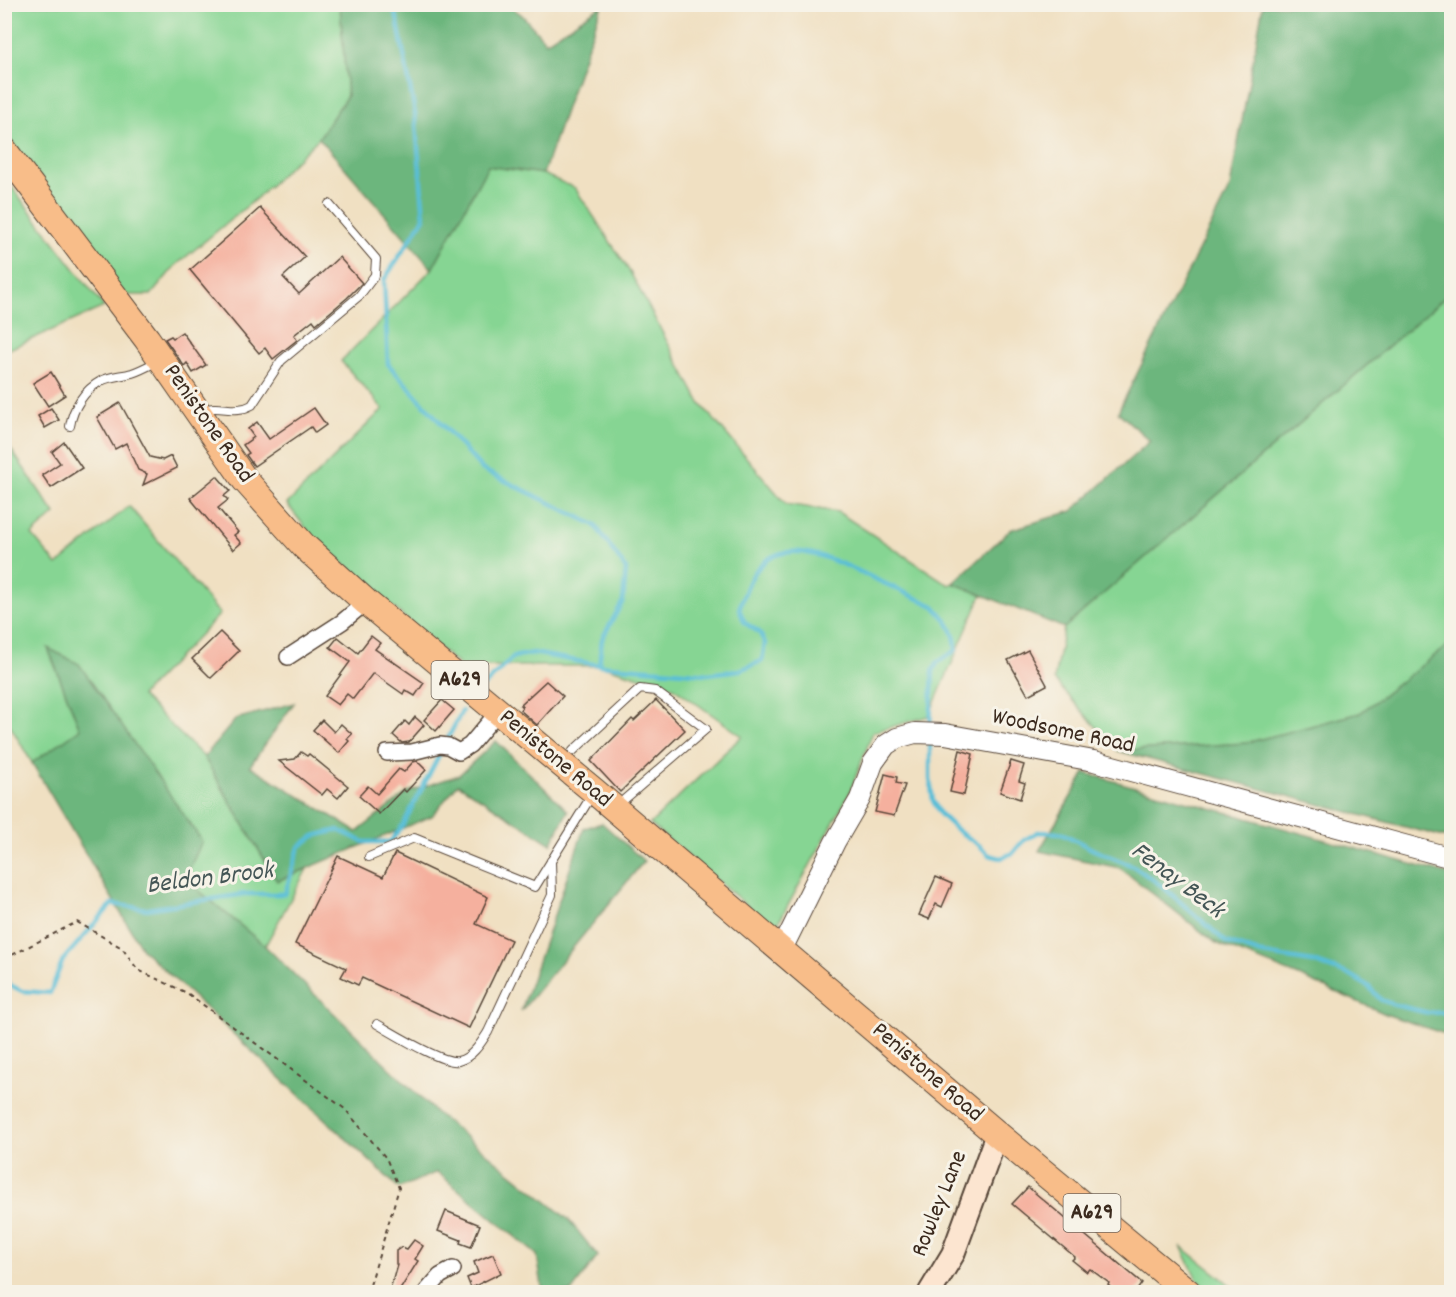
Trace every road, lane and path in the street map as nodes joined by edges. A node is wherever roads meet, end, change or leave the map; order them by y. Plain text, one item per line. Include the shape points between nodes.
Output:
1 (4, 150) edge
2 (329, 204) dead end
3 (162, 359) junction
4 (199, 411) junction
5 (70, 426) dead end
6 (366, 602) junction
7 (288, 657) dead end
8 (498, 712) junction
9 (573, 751) dead end
10 (387, 753) dead end
11 (594, 791) junction
12 (614, 808) junction
13 (369, 857) dead end
14 (1452, 858) edge
15 (551, 861) junction
16 (782, 949) junction
17 (4, 956) edge
18 (376, 1024) dead end
19 (997, 1134) junction
20 (453, 1269) dead end
21 (368, 1293) edge
22 (426, 1293) edge
23 (930, 1293) edge
24 (1188, 1293) edge

1 - 3 highway, Penistone Road / A629
2 - 4 lane via 376,258 375,275 359,296 281,362 252,405 237,410 212,406
3 - 4 highway, Penistone Road / A629
3 - 5 lane via 130,374 102,380 80,400
4 - 6 highway, Penistone Road / A629 via 245,480 304,546
6 - 7 street
6 - 8 highway, Penistone Road / A629
8 - 10 street via 459,752 444,745
8 - 11 highway, Penistone Road / A629
9 - 12 lane via 640,690 655,691 706,729
11 - 12 highway, Penistone Road / A629
11 - 15 lane
12 - 16 highway, Penistone Road / A629
13 - 15 lane via 414,838 535,887
14 - 16 street, Woodsome Road via 1094,761 945,734 906,734 880,752 873,763 860,800
15 - 18 lane via 552,895 476,1050 460,1061 446,1061
16 - 19 highway, Penistone Road / A629
17 - 21 path via 77,922 122,948 138,970 187,993 345,1109 386,1158 399,1188
19 - 23 main road, Rowley Lane via 953,1254
19 - 24 highway, Penistone Road / A629
20 - 22 street via 440,1276

